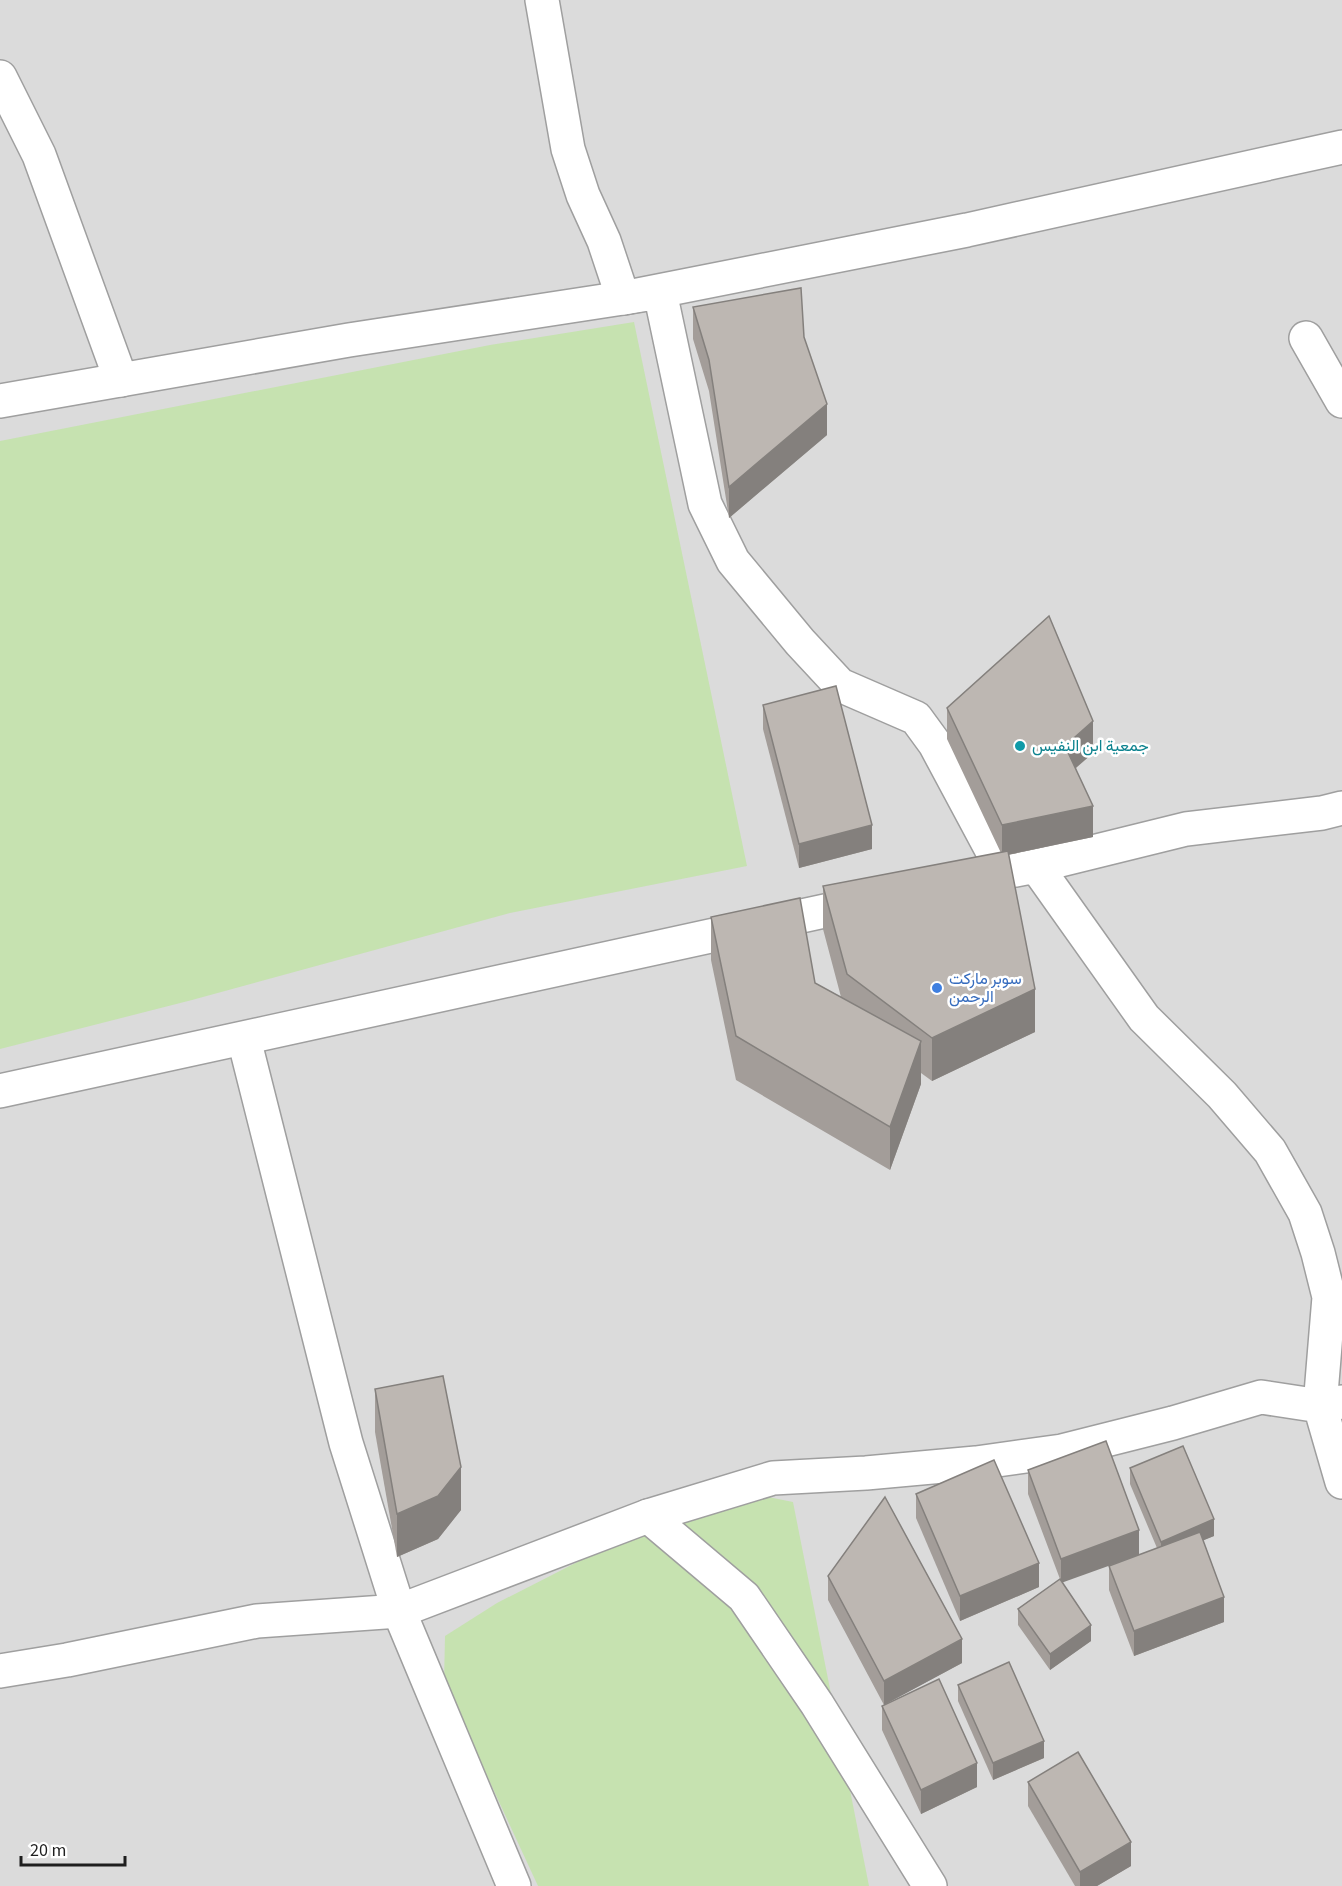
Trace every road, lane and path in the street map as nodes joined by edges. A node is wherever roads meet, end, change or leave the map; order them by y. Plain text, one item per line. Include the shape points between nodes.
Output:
1 (542, 0) edge
2 (0, 77) edge
3 (1342, 147) edge
4 (623, 298) junction
5 (1306, 338) dead end
6 (121, 380) junction
7 (0, 401) edge
8 (1342, 401) edge
9 (1342, 808) edge
10 (1036, 866) junction
11 (1003, 871) junction
12 (945, 884) edge
13 (898, 895) edge
14 (244, 1039) junction
15 (0, 1091) edge
16 (1331, 1404) edge
17 (1342, 1482) edge
18 (648, 1516) junction
19 (399, 1611) junction
20 (0, 1671) edge
21 (514, 1886) edge
22 (930, 1886) edge

1 - 4 street via 568,149
2 - 6 street via 39,155
3 - 4 street via 967,230
4 - 6 street
4 - 11 street via 660,292 705,504 733,561 840,685 916,718 935,744
5 - 8 street
6 - 7 street
9 - 10 street via 1186,829
10 - 11 street
10 - 16 street via 1144,1018 1222,1095 1270,1151 1305,1213 1329,1297
11 - 12 street
13 - 14 street
14 - 15 street
14 - 19 street via 344,1432
16 - 17 street
16 - 18 street via 1261,1397 1062,1451 965,1464 773,1478
18 - 19 street
18 - 22 street via 744,1597 817,1704
19 - 20 street via 257,1621
19 - 21 street

